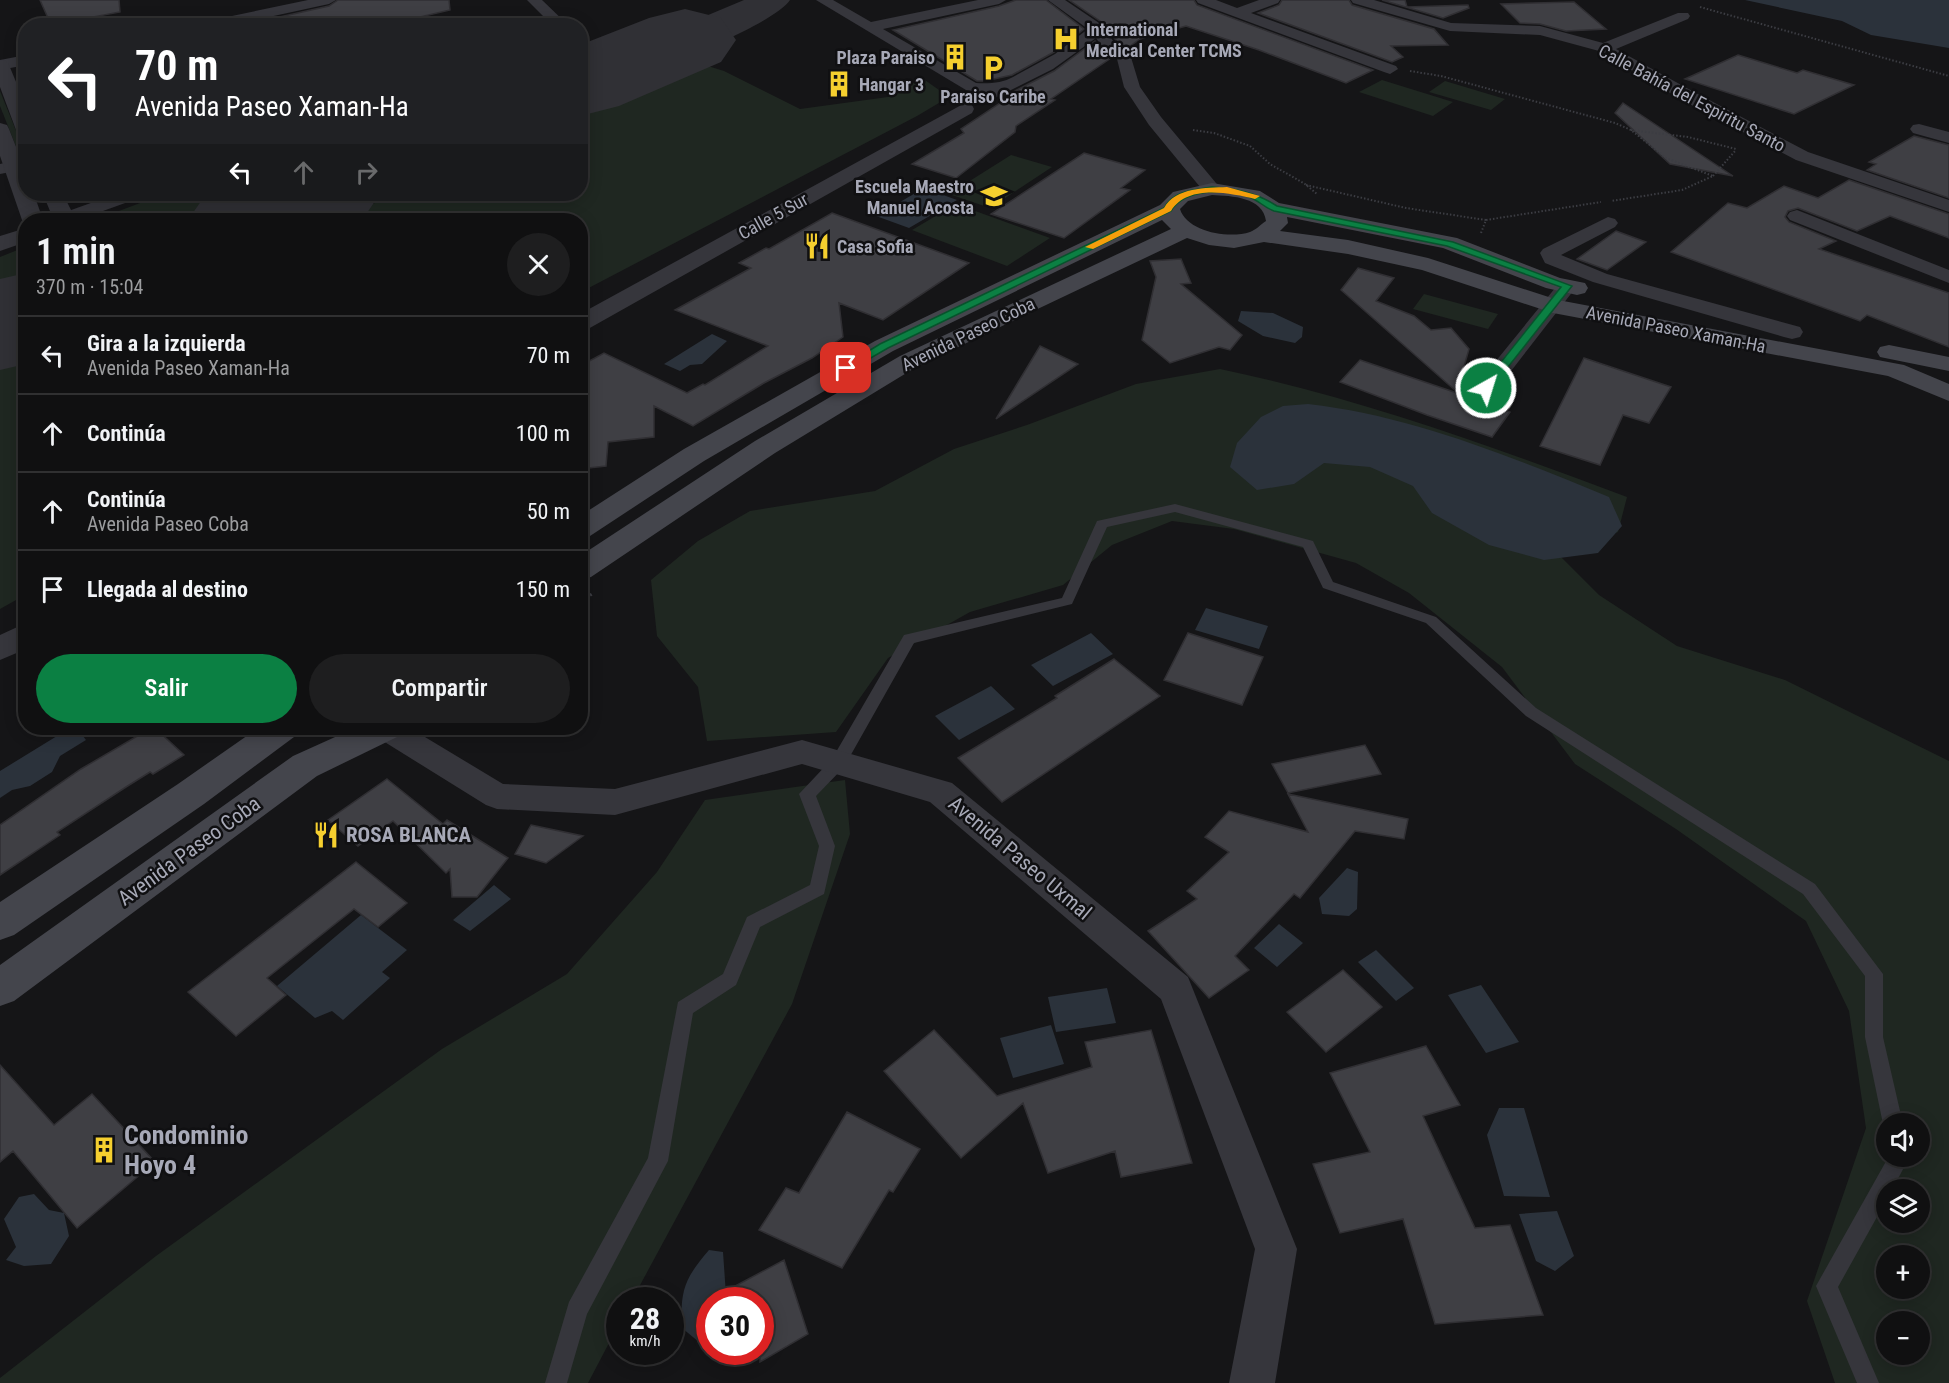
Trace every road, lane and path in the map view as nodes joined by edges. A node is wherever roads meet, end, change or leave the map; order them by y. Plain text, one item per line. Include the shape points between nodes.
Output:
1 (244, 0) edge
2 (329, 0) edge
3 (534, 0) edge
4 (823, 0) edge
5 (999, 0) edge
6 (1055, 0) edge
7 (1203, 0) edge
8 (1273, 0) edge
9 (1358, 0) edge
10 (1694, 5) dead end
11 (1236, 13) junction
12 (1683, 16) dead end
13 (260, 18) edge
14 (269, 18) edge
15 (553, 18) edge
16 (869, 27) junction
17 (1097, 28) junction
18 (1110, 48) junction
19 (1604, 48) junction
20 (1068, 52) junction
21 (18, 62) edge
22 (0, 65) edge
23 (1390, 69) joint
24 (1949, 76) edge
25 (1009, 86) junction
26 (972, 87) junction
27 (18, 108) edge
28 (965, 109) junction
29 (0, 129) edge
30 (1919, 129) dead end
31 (1631, 130) junction
32 (1949, 138) edge
33 (1736, 149) dead end
34 (13, 166) edge
35 (1305, 184) dead end
36 (1204, 190) junction
37 (113, 201) edge
38 (1949, 206) edge
39 (1274, 208) junction
40 (1168, 209) junction
41 (80, 213) edge
42 (1797, 216) dead end
43 (1486, 220) junction
44 (1608, 223) dead end
45 (1184, 231) junction
46 (1263, 235) junction
47 (1480, 235) dead end
48 (18, 237) edge
49 (0, 244) edge
50 (1949, 277) edge
51 (1567, 286) junction
52 (1553, 306) junction
53 (588, 320) edge
54 (1792, 332) junction
55 (1949, 364) edge
56 (1486, 388) dead end
57 (1949, 393) edge
58 (588, 524) edge
59 (588, 565) edge
60 (599, 588) dead end
61 (588, 596) edge
62 (18, 639) edge
63 (0, 649) edge
64 (272, 735) edge
65 (370, 735) edge
66 (397, 735) edge
67 (838, 763) junction
68 (191, 794) junction
69 (227, 824) junction
70 (0, 923) edge
71 (0, 988) edge
72 (1891, 1113) edge
73 (1894, 1167) edge
74 (556, 1383) edge
75 (1252, 1383) edge
76 (1868, 1383) edge

1 - 13 street
2 - 14 street
3 - 15 street
4 - 16 street
5 - 16 street
6 - 17 street
7 - 11 street
8 - 11 street
9 - 19 street, Calle Bahía del Espiritu Santo via 1450,27 1540,31
10 - 24 path
11 - 23 street
12 - 19 street
16 - 26 street
17 - 18 street
17 - 20 street
18 - 20 street via 1097,46
18 - 36 street via 1113,68 1132,115
19 - 38 street, Calle Bahía del Espiritu Santo via 1802,156
20 - 25 street
21 - 22 street
22 - 27 street
23 - 31 path via 1441,76
25 - 26 street
25 - 28 street
26 - 28 street via 974,98
28 - 53 street, Calle 5 Sur
29 - 34 street
30 - 32 street
31 - 33 path via 1688,137
31 - 43 path via 1666,158 1713,176 1682,190
35 - 43 path via 1406,208
36 - 39 main road, Avenida Paseo Xaman-Ha via 1242,192
36 - 40 main road, Avenida Paseo Coba via 1172,201
37 - 41 street
39 - 46 main road via 1277,223
39 - 51 main road, Avenida Paseo Xaman-Ha via 1449,243
40 - 45 main road via 1174,224
40 - 58 main road, Avenida Paseo Coba via 884,346 694,455
42 - 50 street
43 - 47 path
44 - 54 street via 1550,254 1552,259 1600,278
45 - 46 main road, Avenida Paseo Xaman-Ha via 1221,240
45 - 59 main road, Avenida Paseo Coba via 909,361 765,447
46 - 52 main road, Avenida Paseo Xaman-Ha via 1348,247 1428,266
48 - 49 street
51 - 52 street
51 - 54 main road, Avenida Paseo Xaman-Ha
52 - 56 street
52 - 57 main road, Avenida Paseo Xaman-Ha via 1895,370
54 - 55 main road, Avenida Paseo Xaman-Ha
60 - 61 path
62 - 63 street
64 - 68 main road
65 - 69 main road, Avenida Paseo Coba via 305,766
66 - 67 street, Avenida Paseo Uxmal via 497,796 615,802 802,752
67 - 72 lane via 909,639 1067,601 1102,524 1175,508 1308,544 1328,585 1431,620 1531,712 1809,889 1874,974 1874,1037
67 - 74 lane via 807,794 827,846 818,889 753,922 730,979 685,1008 658,1161 577,1310
67 - 75 street, Avenida Paseo Uxmal via 941,792 1175,989 1276,1250
68 - 69 main road
68 - 70 main road
69 - 71 main road, Avenida Paseo Coba
73 - 76 lane via 1827,1286

